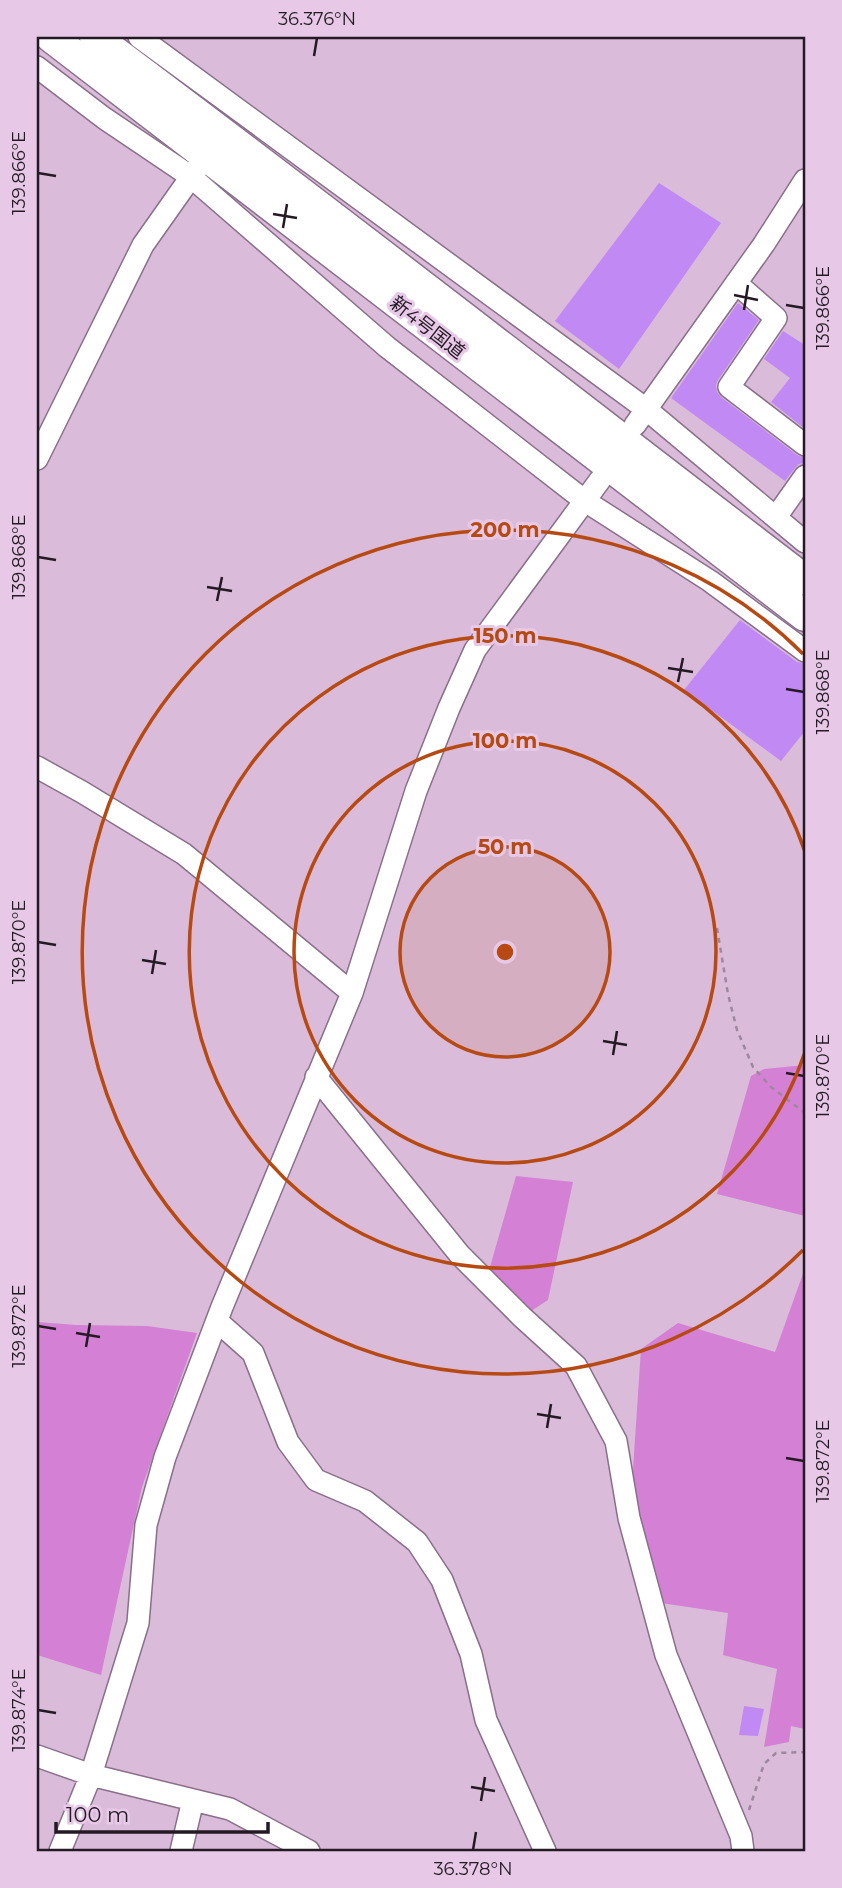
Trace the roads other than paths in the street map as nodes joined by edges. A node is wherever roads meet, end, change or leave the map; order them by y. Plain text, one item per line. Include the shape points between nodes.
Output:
1 (51, 37) edge
2 (95, 37) edge
3 (139, 37) edge
4 (37, 67) edge
5 (198, 167) junction
6 (805, 180) edge
7 (736, 283) junction
8 (641, 417) junction
9 (805, 444) edge
10 (37, 460) edge
11 (805, 476) edge
12 (600, 480) dead end
13 (585, 501) junction
14 (776, 517) junction
15 (805, 542) edge
16 (805, 580) edge
17 (805, 616) edge
18 (805, 651) edge
19 (37, 767) edge
20 (352, 993) junction
21 (316, 1077) junction
22 (217, 1321) junction
23 (37, 1756) edge
24 (91, 1775) junction
25 (193, 1800) junction
26 (742, 1844) edge
27 (60, 1851) edge
28 (181, 1851) edge
29 (310, 1851) edge
30 (545, 1851) edge

1 - 5 highway, 新4号国道
2 - 16 highway, 新4号国道
3 - 8 street
4 - 5 street via 104,118
5 - 10 street via 143,245
5 - 13 street via 387,347
5 - 17 highway, 新4号国道
6 - 7 street
7 - 8 street
7 - 9 street via 776,318 729,387
8 - 14 street
11 - 14 street
12 - 13 street
13 - 18 street via 710,581
13 - 20 street via 475,650 416,791
14 - 15 street
19 - 20 street via 184,854
20 - 21 street
21 - 22 street
21 - 26 street via 460,1255 576,1366 616,1441 629,1518 666,1655
22 - 24 street via 157,1484 146,1525 138,1623
22 - 30 street via 253,1353 288,1442 316,1480 365,1501 417,1542 442,1580 471,1654 486,1720
23 - 24 street
24 - 25 street
24 - 27 street
25 - 28 street
25 - 29 street via 230,1809

